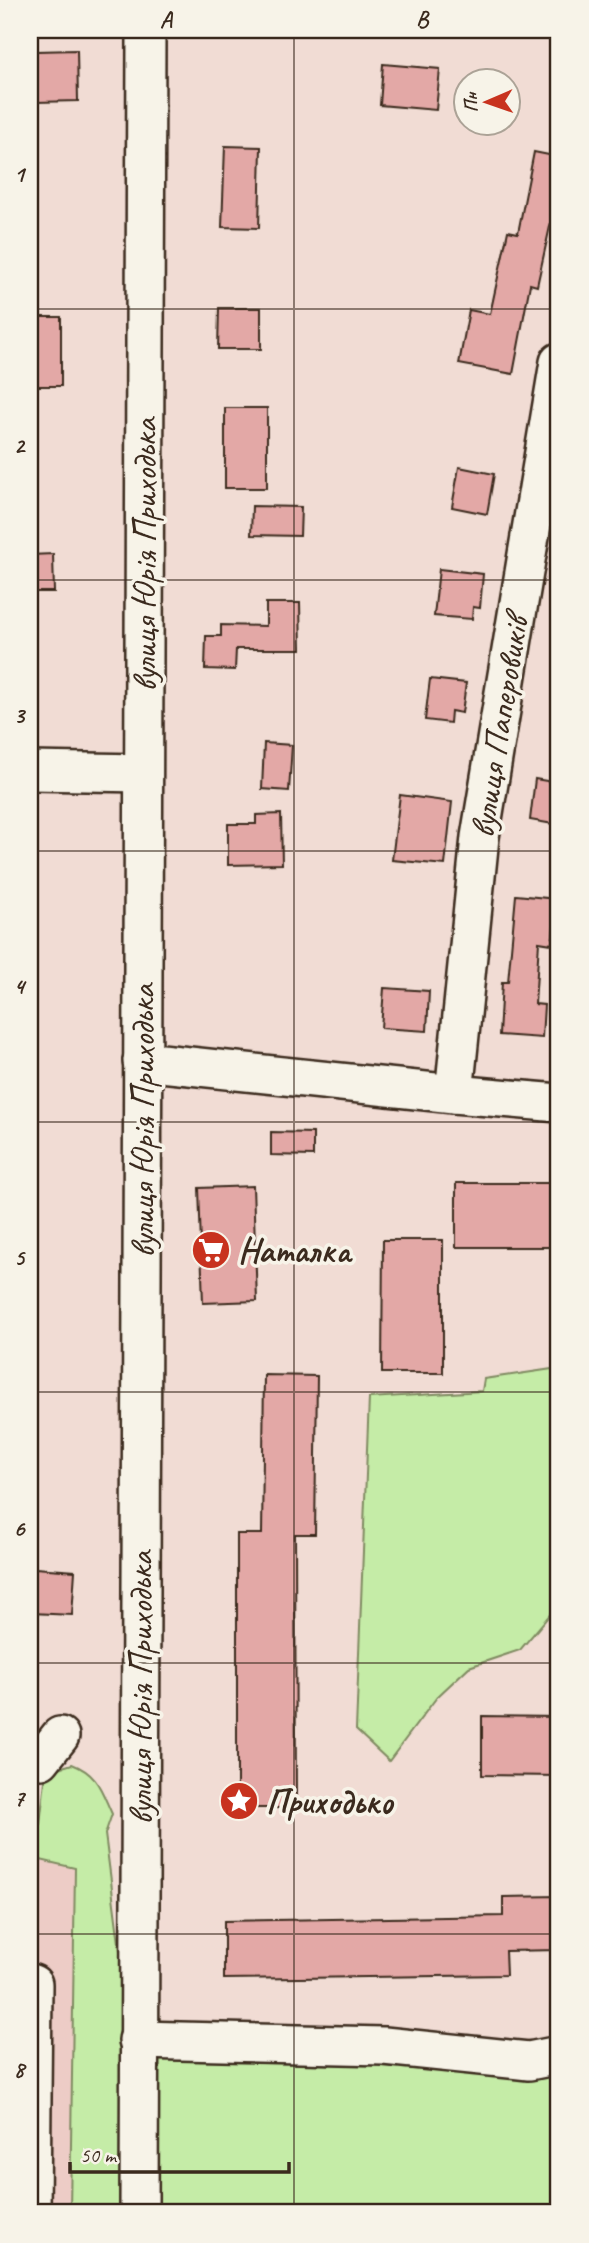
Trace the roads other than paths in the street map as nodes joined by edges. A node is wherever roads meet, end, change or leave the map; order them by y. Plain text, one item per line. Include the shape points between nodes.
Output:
1 (146, 30) edge
2 (559, 362) edge
3 (30, 771) edge
4 (143, 773) junction
5 (142, 1061) junction
6 (454, 1094) junction
7 (559, 1103) edge
8 (30, 1983) edge
9 (138, 2040) junction
10 (559, 2054) edge
11 (31, 2213) edge
12 (139, 2213) edge

1 - 4 street, вулиця Юрія Приходька
2 - 6 street, вулиця Паперовиків via 480,837
3 - 4 street
4 - 5 street, вулиця Юрія Приходька
5 - 6 street
5 - 9 street, вулиця Юрія Приходька
6 - 7 street
8 - 11 street
9 - 10 street via 384,2046 529,2061
9 - 12 street, вулиця Юрія Приходька

